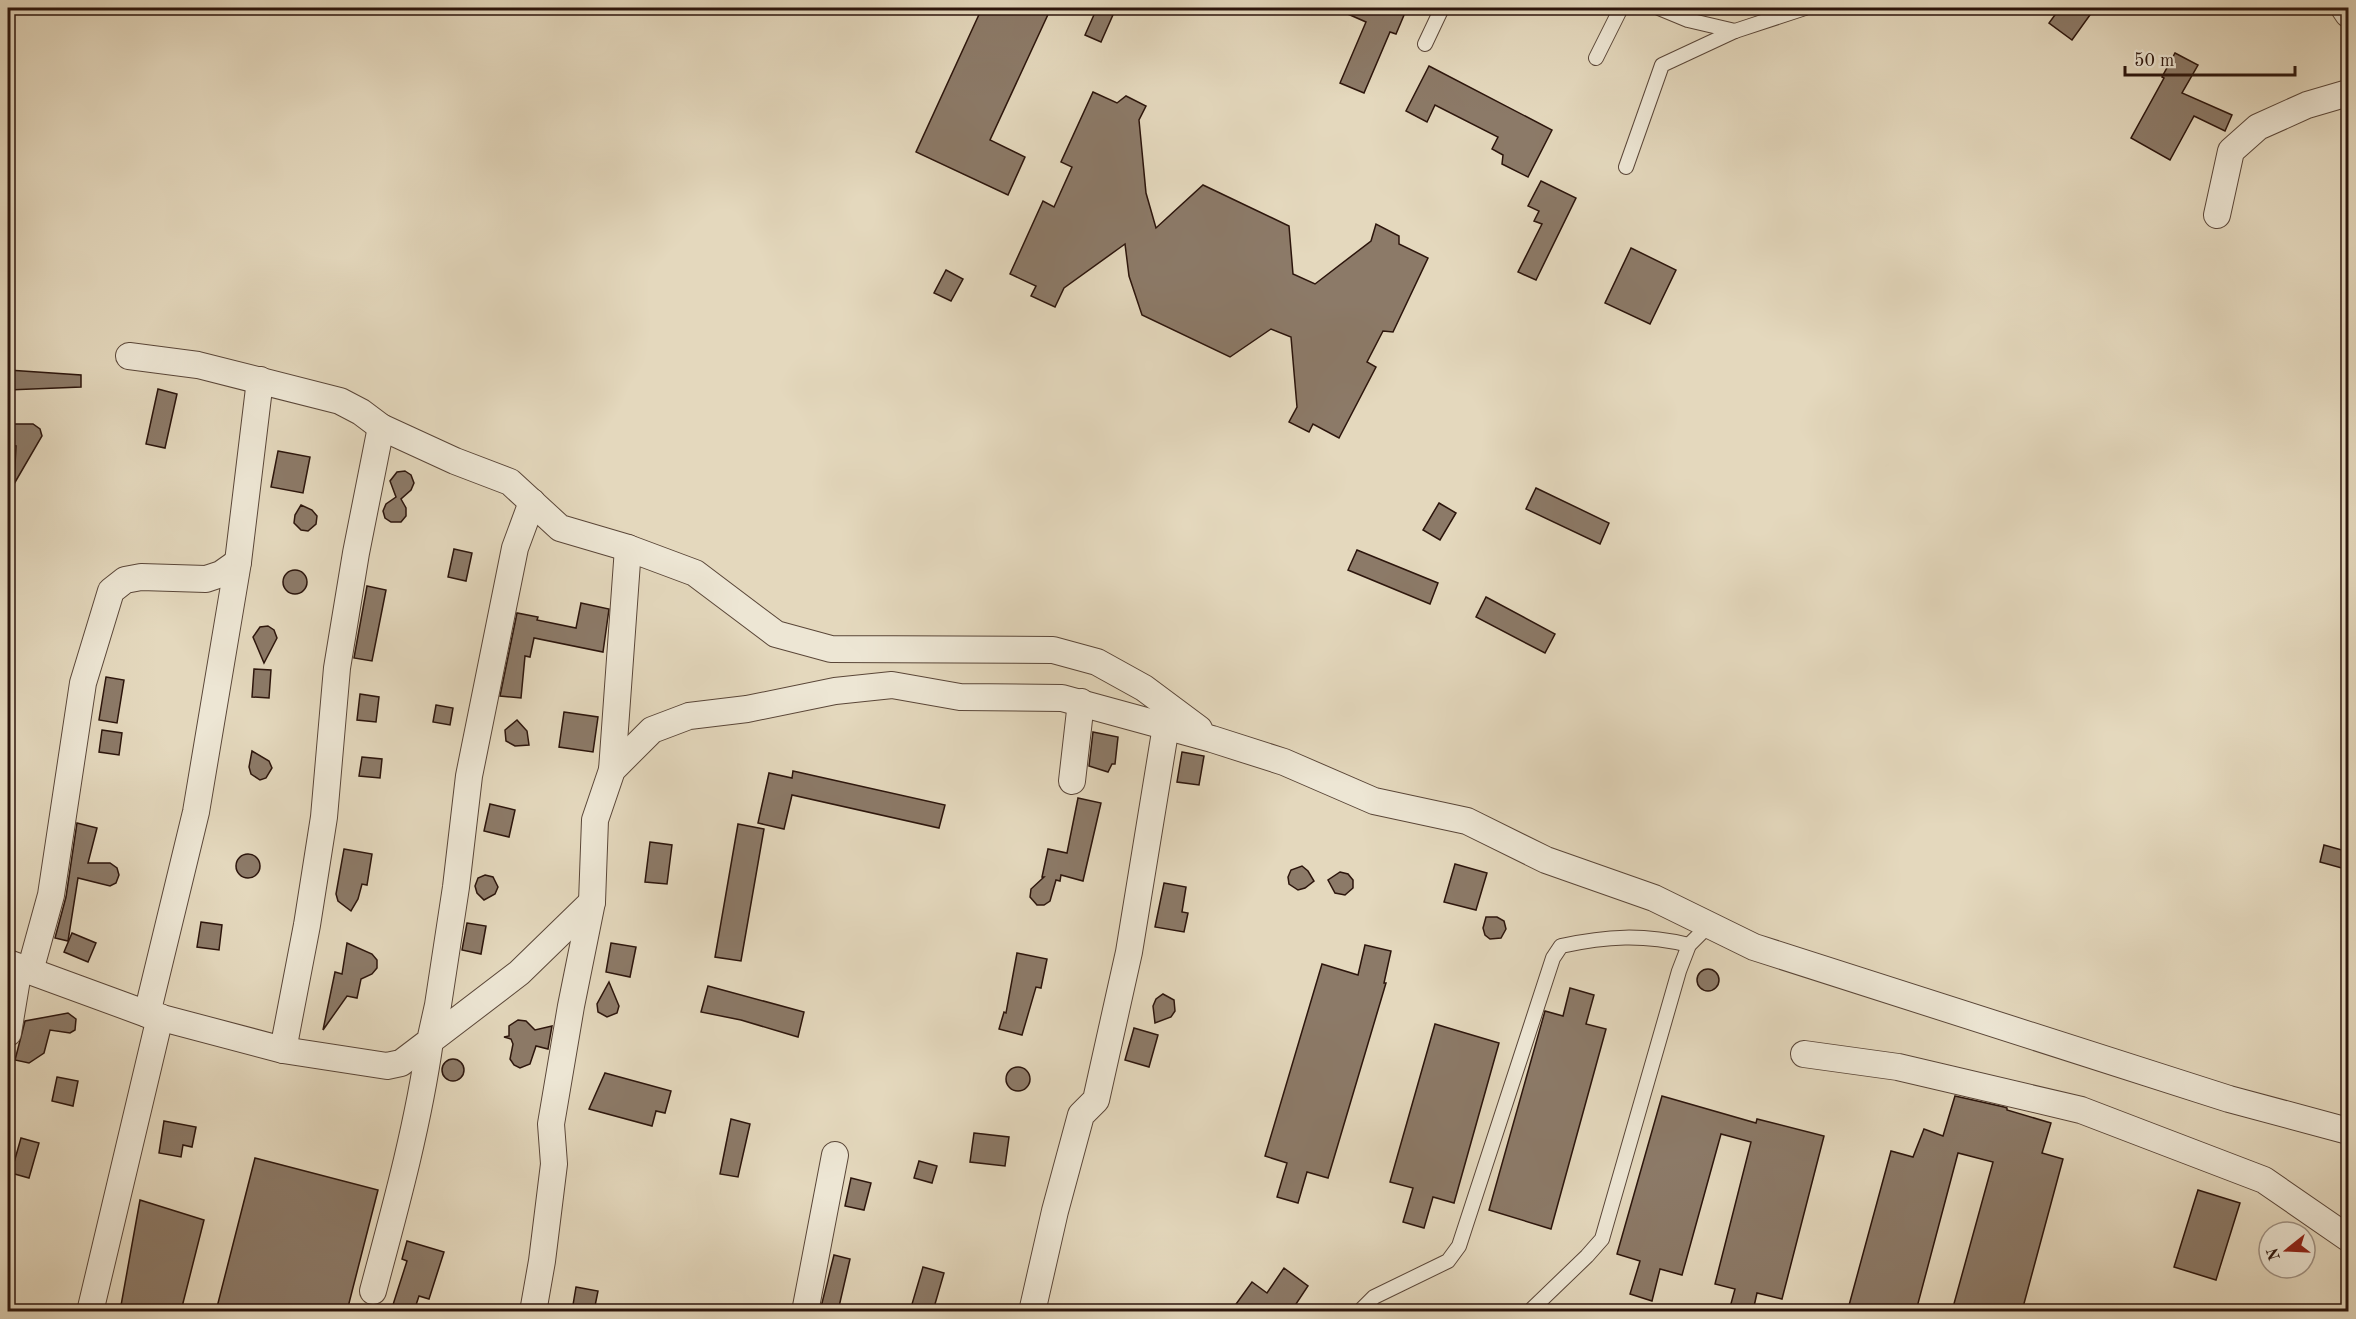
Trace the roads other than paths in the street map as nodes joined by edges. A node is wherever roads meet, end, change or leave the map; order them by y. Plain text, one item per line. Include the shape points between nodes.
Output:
1 (1442, 8) edge
2 (1621, 8) edge
3 (1659, 8) edge
4 (1805, 8) edge
5 (2344, 8) edge
6 (2349, 14) edge
7 (1735, 32) junction
8 (1425, 44) dead end
9 (1596, 58) dead end
10 (2349, 93) edge
11 (1626, 167) dead end
12 (2217, 216) dead end
13 (129, 356) dead end
14 (260, 380) junction
15 (381, 427) junction
16 (532, 502) junction
17 (628, 548) junction
18 (238, 562) junction
19 (1081, 702) junction
20 (1166, 726) junction
21 (1212, 739) junction
22 (612, 770) junction
23 (1072, 781) dead end
24 (592, 902) junction
25 (1708, 926) junction
26 (1689, 945) junction
27 (19, 967) edge
28 (154, 1015) junction
29 (8, 1033) edge
30 (430, 1041) junction
31 (283, 1050) junction
32 (1804, 1054) dead end
33 (2349, 1131) edge
34 (835, 1155) dead end
35 (2349, 1238) edge
36 (373, 1291) dead end
37 (1532, 1309) dead end
38 (90, 1311) edge
39 (533, 1311) edge
40 (805, 1311) edge
41 (1032, 1311) edge
42 (1359, 1311) edge

1 - 8 lane
2 - 9 lane
3 - 7 lane
4 - 7 lane
5 - 6 street
7 - 11 lane via 1662,65
10 - 12 street via 2307,105 2258,127 2231,151
13 - 14 street via 198,365
14 - 15 street via 340,401
14 - 18 street
15 - 16 street via 510,482
15 - 31 street via 337,668 324,817
16 - 17 street via 560,528
16 - 30 street via 514,548 469,776 456,887
17 - 21 street via 695,573 776,634 831,649 1053,650 1097,662 1144,688
17 - 22 street
18 - 27 street via 206,579 141,577 125,580 111,591 82,683 51,895
18 - 28 street via 196,812
19 - 20 street
19 - 22 street via 1062,698 960,697 892,685 836,691 689,716 652,730
19 - 23 street
20 - 21 street
20 - 41 street via 1129,952 1096,1100 1081,1115
21 - 25 street via 1284,762 1374,801 1467,822 1546,860 1654,898
22 - 24 street via 595,820
24 - 30 street via 519,973
24 - 39 street via 551,1124 554,1164
25 - 26 lane
25 - 33 street via 1754,947 1898,994 2229,1099
26 - 37 lane via 1602,1239
26 - 42 lane via 1655,937 1598,938 1561,946 1553,958 1459,1246 1448,1261 1374,1297
27 - 28 street
27 - 29 street
28 - 31 street
28 - 38 street
30 - 31 street via 401,1063 387,1066
30 - 36 street via 403,1182
32 - 35 street via 1898,1067 2081,1110 2264,1180
34 - 40 street

